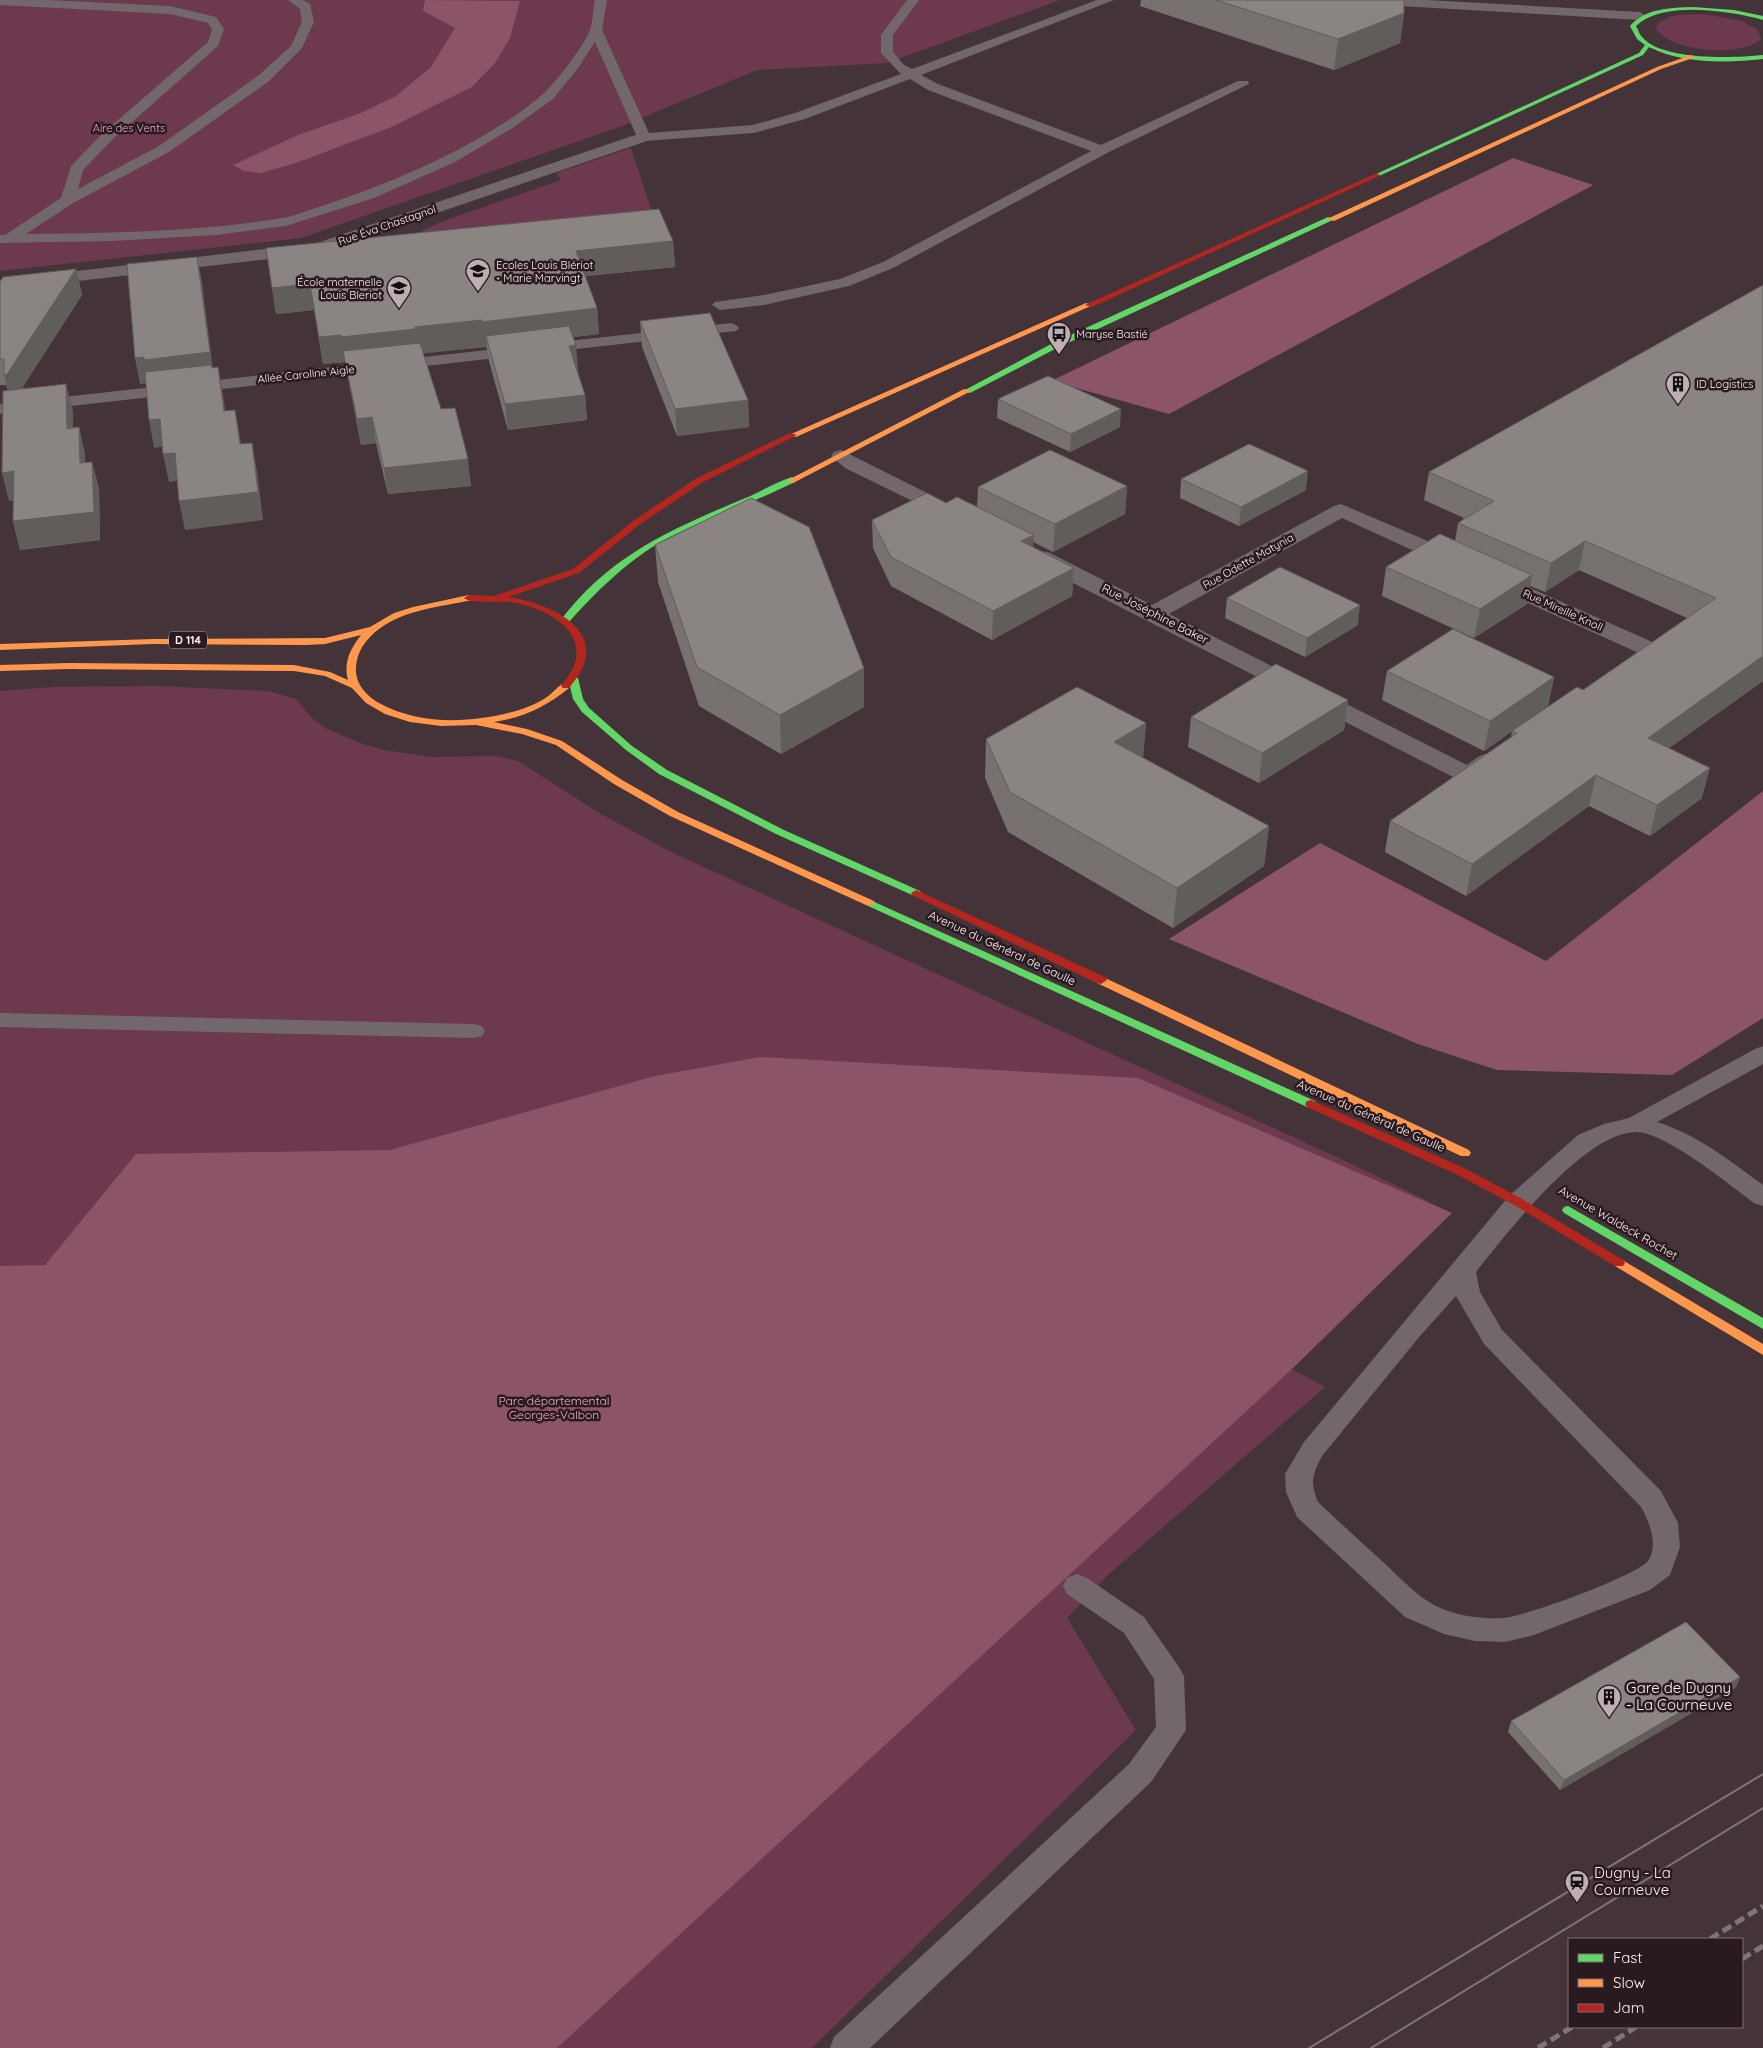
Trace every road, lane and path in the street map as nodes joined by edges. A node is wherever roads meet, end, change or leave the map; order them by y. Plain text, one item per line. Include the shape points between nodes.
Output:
1 (294, 0) edge
2 (601, 0) edge
3 (913, 0) edge
4 (1108, 0) edge
5 (1364, 0) edge
6 (1504, 0) edge
7 (0, 1) edge
8 (1752, 3) dead end
9 (1724, 8) junction
10 (1538, 9) junction
11 (1640, 16) junction
12 (1763, 18) edge
13 (596, 30) junction
14 (1648, 44) junction
15 (1691, 57) junction
16 (1763, 57) edge
17 (910, 74) junction
18 (1243, 84) dead end
19 (644, 137) junction
20 (1102, 150) junction
21 (68, 200) junction
22 (5, 238) edge
23 (0, 285) edge
24 (720, 305) dead end
25 (732, 328) dead end
26 (0, 409) edge
27 (841, 456) junction
28 (1341, 510) joint
29 (969, 522) edge
30 (1021, 547) edge
31 (496, 598) junction
32 (1155, 613) junction
33 (565, 622) junction
34 (374, 629) junction
35 (0, 647) edge
36 (1625, 666) edge
37 (0, 668) edge
38 (573, 678) junction
39 (355, 686) junction
40 (477, 722) junction
41 (1507, 748) edge
42 (0, 1020) edge
43 (474, 1031) dead end
44 (1763, 1054) edge
45 (1636, 1124) junction
46 (1476, 1159) dead end
47 (1528, 1192) junction
48 (1763, 1197) edge
49 (1557, 1203) dead end
50 (1464, 1271) junction
51 (1763, 1324) edge
52 (1763, 1350) edge
53 (1077, 1586) dead end
54 (846, 2048) edge

1 - 21 lane via 306,7 308,22 296,48 264,78 164,149
2 - 13 lane
3 - 17 lane via 888,35 888,54
4 - 17 lane
5 - 10 lane
6 - 10 lane
7 - 21 lane via 170,10 212,20 218,29 214,43 108,136 76,169
8 - 9 main road
9 - 11 main road via 1681,6
9 - 12 main road
10 - 11 lane
11 - 14 main road via 1632,27 1635,34
13 - 19 lane
13 - 22 lane via 574,66 548,96 506,126 450,159 369,195 286,222 216,231 112,237
14 - 15 main road
14 - 31 main road via 1641,54 1414,160 755,452 700,480 636,523 576,571
15 - 16 main road via 1722,60
15 - 27 main road via 1658,68 1056,345
17 - 19 lane via 800,116 754,129
17 - 20 lane via 933,87
18 - 20 lane
19 - 23 street, Rue Éva Chastagnol via 320,248
20 - 24 lane via 888,265 844,283 764,300
21 - 22 lane
25 - 26 lane, Allée Caroline Aigle
27 - 29 street
27 - 33 main road via 758,498 671,533 646,547 594,587
28 - 32 street, Rue Odette Matynia
28 - 36 street, Rue Mireille Knoll via 1649,649
30 - 32 street, Rue Joséphine Baker
31 - 33 main road via 547,610
31 - 34 main road via 469,598 425,605 393,617
32 - 41 street, Rue Joséphine Baker via 1468,775
33 - 38 main road via 574,631 581,648 580,666
34 - 35 main road, D 114 via 325,641 306,642 169,640
34 - 39 main road via 360,642 352,657 350,672
37 - 39 main road, D 114 via 294,668 327,674
38 - 40 main road via 551,698 517,714
38 - 46 main road, Avenue du Général de Gaulle via 578,699 585,710 663,772 780,832 956,911
39 - 40 main road via 368,700 406,718 445,724
40 - 47 main road, Avenue du Général de Gaulle via 559,742 618,782 674,814 1462,1172
42 - 43 lane
44 - 45 lane
45 - 47 lane via 1586,1141
45 - 48 lane via 1668,1134 1703,1153
47 - 50 lane
47 - 52 main road
49 - 51 main road, Avenue Waldeck Rochet
50 - 50 lane via 1411,1329 1313,1450 1299,1474 1300,1492 1307,1509 1415,1609 1444,1622 1475,1629 1505,1630 1534,1623 1640,1582 1660,1567 1666,1547 1664,1523 1651,1499 1493,1337 1467,1293
53 - 54 lane via 1134,1625 1169,1676 1171,1730 1140,1773

